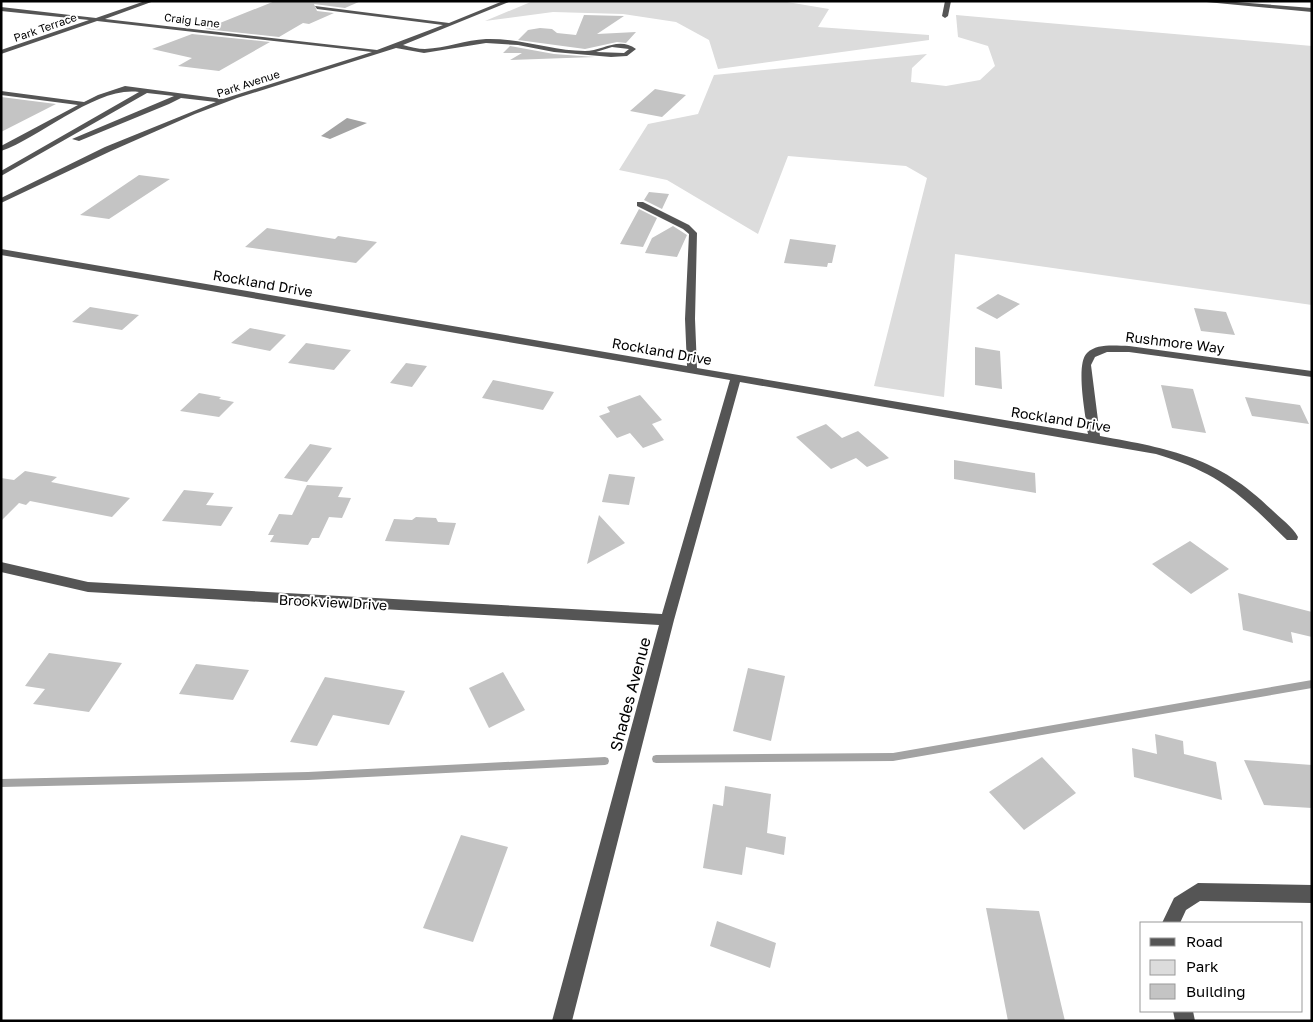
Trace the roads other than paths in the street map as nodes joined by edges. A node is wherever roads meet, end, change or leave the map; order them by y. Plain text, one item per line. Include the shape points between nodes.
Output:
1 (151, 1) edge
2 (508, 1) edge
3 (948, 1) edge
4 (1199, 1) edge
5 (317, 7) dead end
6 (1, 9) edge
7 (1312, 10) edge
8 (945, 16) dead end
9 (98, 19) junction
10 (451, 24) junction
11 (396, 46) junction
12 (381, 51) junction
13 (1, 52) edge
14 (590, 52) junction
15 (145, 91) junction
16 (1, 93) edge
17 (181, 95) junction
18 (225, 101) junction
19 (84, 104) junction
20 (1, 149) edge
21 (39, 154) junction
22 (1, 174) edge
23 (1, 201) edge
24 (640, 204) dead end
25 (1, 252) edge
26 (692, 370) junction
27 (1312, 374) edge
28 (736, 377) junction
29 (1094, 438) junction
30 (1292, 537) dead end
31 (1, 567) edge
32 (667, 620) junction
33 (1312, 894) edge
34 (1171, 922) edge
35 (562, 1021) edge

1 - 9 street, Park Terrace
2 - 10 street, Park Avenue
3 - 8 street
4 - 7 street
5 - 10 street
6 - 9 street, Craig Lane
9 - 12 street, Craig Lane
9 - 13 street, Park Terrace
10 - 11 street, Park Avenue
11 - 12 street, Park Avenue
11 - 14 street via 424,51 486,41
12 - 18 street, Park Avenue
14 - 14 street via 625,55 633,49 611,45
15 - 17 street
15 - 19 street via 125,88
15 - 21 street
16 - 19 street
17 - 18 street
17 - 21 street
18 - 23 street, Park Avenue via 108,149
19 - 20 street
21 - 22 street
24 - 26 street via 693,233
25 - 26 street, Rockland Drive
26 - 28 street, Rockland Drive
27 - 29 street, Rushmore Way via 1129,349 1105,349 1091,355 1086,365
28 - 29 street, Rockland Drive
28 - 32 street, Shades Avenue
29 - 30 street, Rockland Drive via 1156,450 1213,471 1239,487
31 - 32 street, Brookview Drive via 88,587
32 - 35 street, Shades Avenue
33 - 34 street via 1198,892 1180,904

